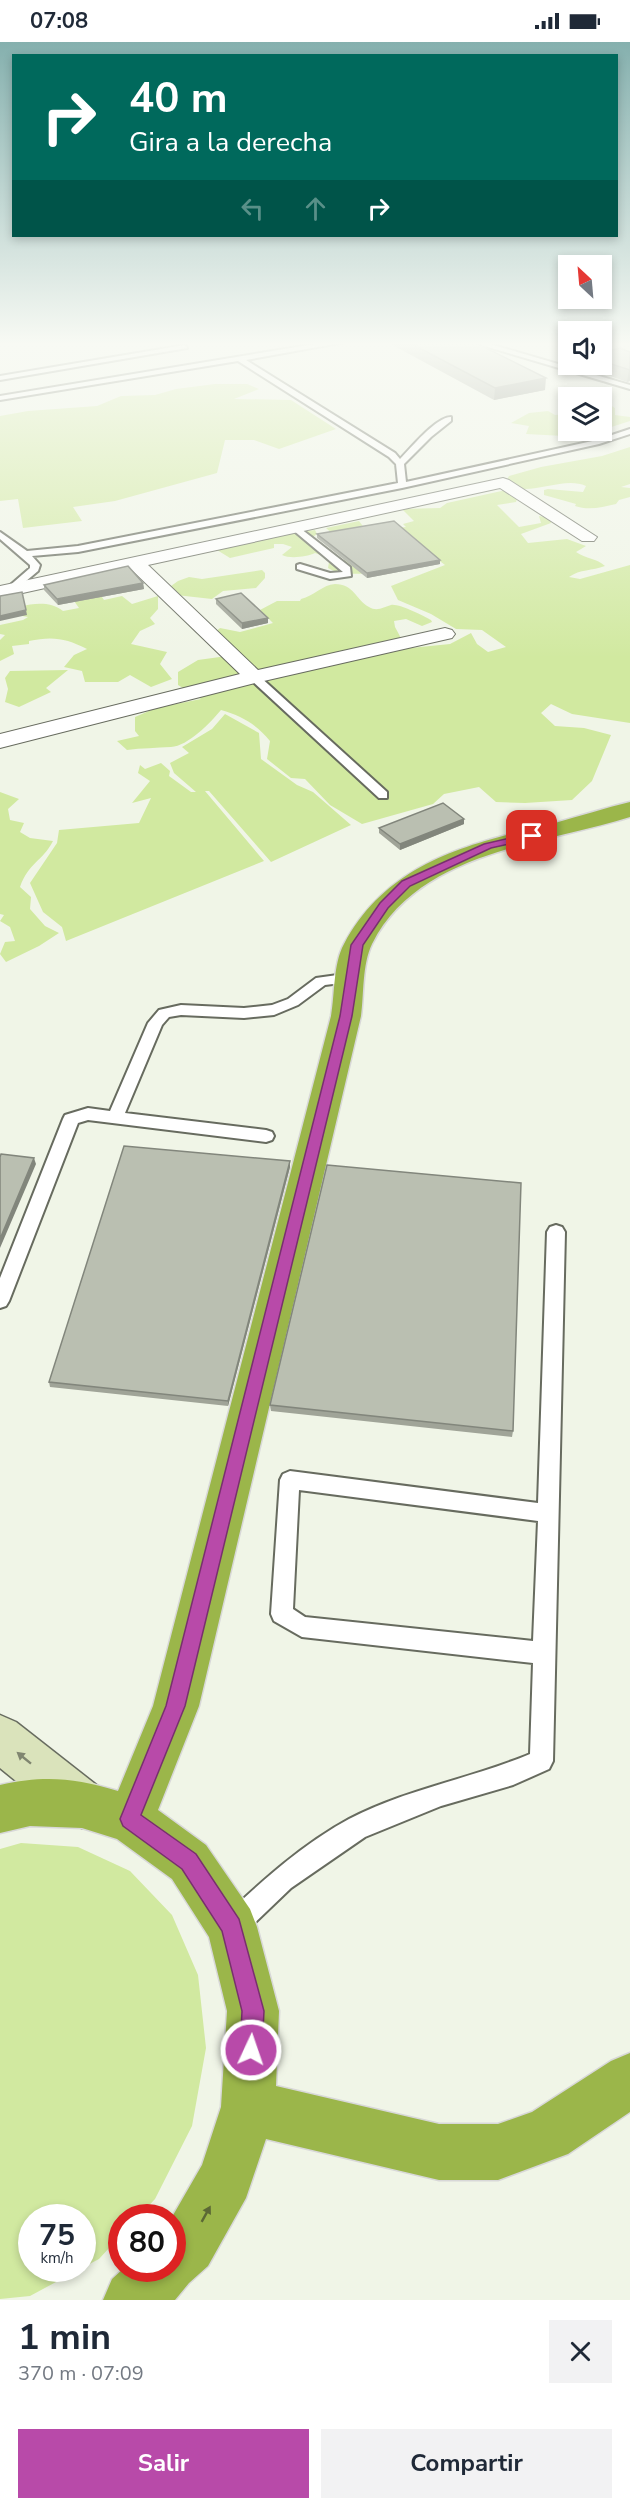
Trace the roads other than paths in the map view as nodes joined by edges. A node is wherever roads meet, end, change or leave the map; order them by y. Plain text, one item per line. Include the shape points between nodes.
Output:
1 (380, 447) edge
2 (416, 447) edge
3 (574, 447) edge
4 (400, 464) junction
5 (402, 484) junction
6 (296, 528) junction
7 (0, 535) edge
8 (588, 537) dead end
9 (25, 554) junction
10 (135, 563) junction
11 (300, 567) dead end
12 (5, 591) edge
13 (446, 634) dead end
14 (254, 677) junction
15 (0, 741) edge
16 (383, 795) dead end
17 (630, 809) edge
18 (352, 978) junction
19 (115, 1118) junction
20 (266, 1136) dead end
21 (556, 1232) dead end
22 (0, 1301) edge
23 (548, 1513) junction
24 (544, 1653) junction
25 (0, 1738) edge
26 (82, 1804) junction
27 (0, 1809) edge
28 (130, 1819) junction
29 (232, 1927) junction
30 (630, 2080) edge
31 (248, 2107) junction
32 (186, 2248) edge
33 (152, 2282) edge
34 (133, 2300) edge

1 - 4 lane
2 - 4 lane
3 - 5 lane
4 - 5 lane
5 - 9 lane via 78,549
6 - 8 street via 503,483
6 - 10 street
6 - 11 lane via 347,569 348,574 330,576
7 - 9 lane
9 - 12 lane via 35,569
10 - 12 street
10 - 14 street
13 - 14 street
14 - 15 street
14 - 16 lane
17 - 18 highway via 599,821 487,846 406,884 384,906 357,945
18 - 19 lane via 321,981 293,1002 274,1010 164,1013 154,1023
18 - 28 highway via 346,1016 176,1706
19 - 20 lane
19 - 22 lane via 88,1114 71,1119
21 - 23 lane
23 - 24 lane
23 - 24 lane via 290,1480 282,1614 302,1627
24 - 29 lane via 541,1761 441,1794 357,1828 282,1879
26 -> 25 main road
26 - 27 highway via 30,1802
26 - 28 highway
28 - 29 highway via 189,1862
29 - 31 highway via 253,2011
30 - 31 highway via 548,2134 498,2152 439,2152
32 -> 31 highway via 226,2178
33 - 34 highway

